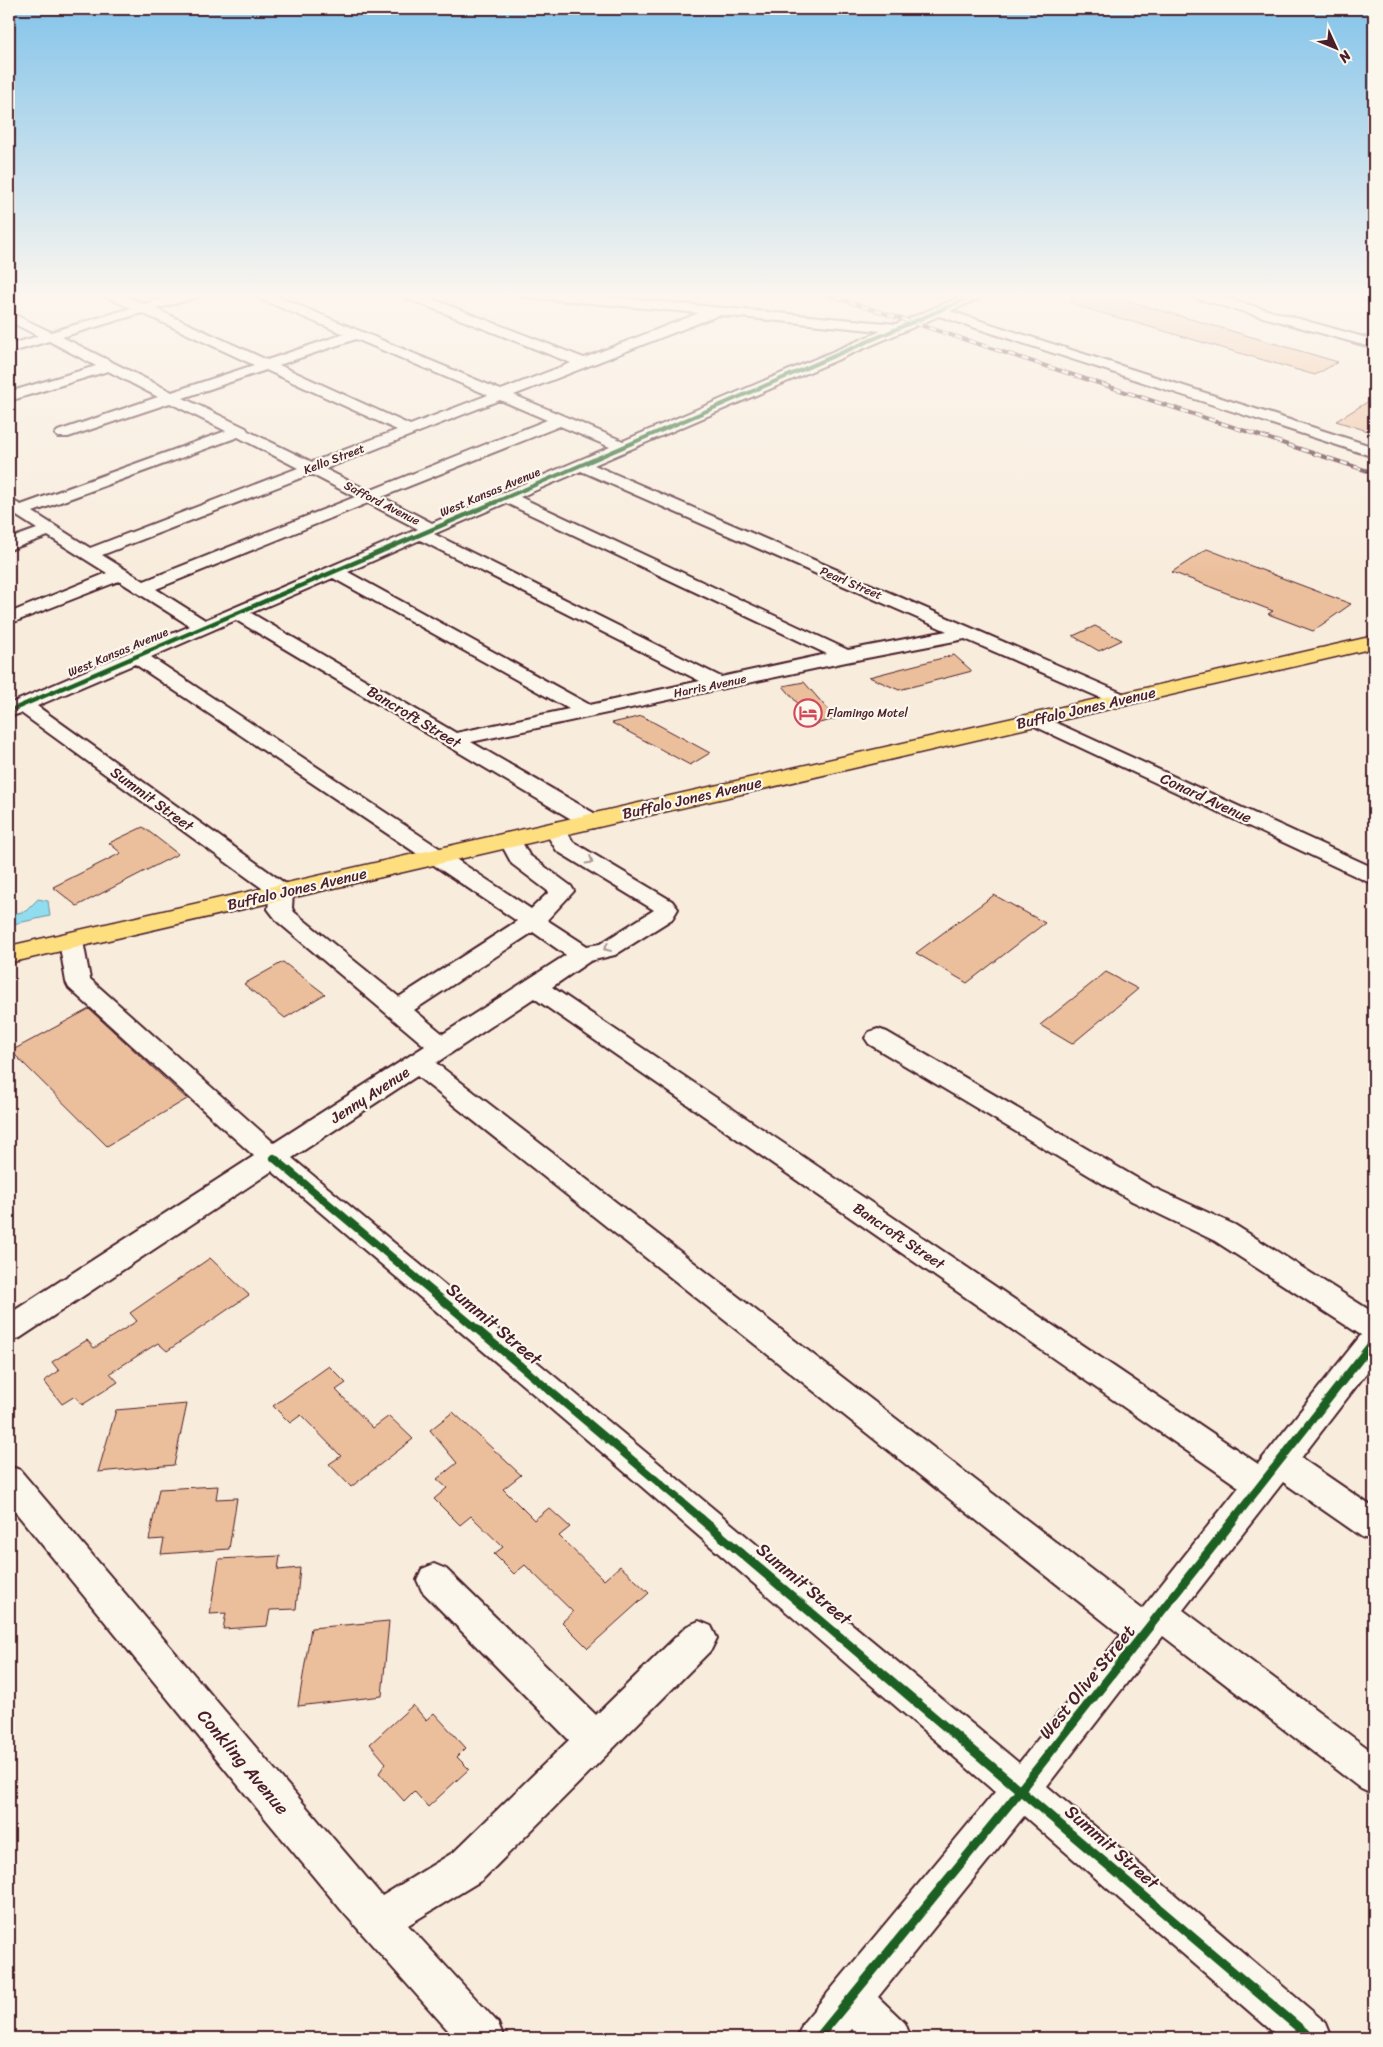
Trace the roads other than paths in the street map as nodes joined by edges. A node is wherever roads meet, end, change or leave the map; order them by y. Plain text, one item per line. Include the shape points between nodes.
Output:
1 (37, 389) edge
2 (156, 389) edge
3 (198, 389) edge
4 (317, 389) edge
5 (487, 389) edge
6 (519, 389) edge
7 (759, 389) edge
8 (1178, 389) edge
9 (502, 395) junction
10 (9, 397) edge
11 (173, 397) junction
12 (561, 420) junction
13 (408, 430) junction
14 (240, 432) junction
15 (63, 434) dead end
16 (624, 447) junction
17 (1374, 452) edge
18 (581, 465) junction
19 (311, 468) junction
20 (369, 497) junction
21 (507, 497) junction
22 (14, 508) edge
23 (49, 530) junction
24 (426, 531) junction
25 (9, 545) edge
26 (90, 554) junction
27 (334, 571) junction
28 (121, 574) junction
29 (142, 588) junction
30 (237, 613) junction
31 (9, 619) edge
32 (204, 627) junction
33 (966, 632) junction
34 (1374, 642) edge
35 (137, 656) junction
36 (846, 656) junction
37 (720, 684) junction
38 (1122, 700) junction
39 (15, 708) edge
40 (588, 712) junction
41 (1037, 720) junction
42 (454, 740) junction
43 (591, 822) junction
44 (554, 830) junction
45 (510, 840) junction
46 (437, 857) junction
47 (1374, 876) edge
48 (282, 892) junction
49 (532, 922) junction
50 (71, 940) junction
51 (9, 955) edge
52 (583, 955) junction
53 (535, 986) junction
54 (398, 1009) junction
55 (878, 1038) dead end
56 (443, 1047) junction
57 (418, 1063) junction
58 (274, 1158) junction
59 (1374, 1328) edge
60 (9, 1329) edge
61 (1374, 1341) edge
62 (1271, 1473) junction
63 (9, 1480) edge
64 (1374, 1526) edge
65 (434, 1580) dead end
66 (1153, 1623) junction
67 (698, 1638) dead end
68 (596, 1740) junction
69 (1374, 1776) edge
70 (1021, 1789) junction
71 (379, 1920) junction
72 (850, 1999) junction
73 (483, 2038) edge
74 (818, 2038) edge
75 (890, 2038) edge
76 (1311, 2038) edge

1 - 10 street
2 - 11 street, Safford Avenue
3 - 11 street
4 - 13 street
5 - 9 street
6 - 9 street, Kello Street
7 - 16 street, West Kansas Avenue
8 - 17 street
9 - 12 street
9 - 13 street, Kello Street
11 - 14 street, Safford Avenue
11 - 15 street
12 - 16 street
12 - 20 street
13 - 19 street, Kello Street
14 - 19 street, Safford Avenue
14 - 22 street
16 - 18 street, West Kansas Avenue
18 - 21 street, West Kansas Avenue
18 - 33 street, Pearl Street
19 - 20 street, Safford Avenue
19 - 26 street, Kello Street
20 - 24 street, Safford Avenue
20 - 29 street
21 - 24 street, West Kansas Avenue
21 - 36 street
22 - 23 street
23 - 25 street
23 - 26 street
24 - 27 street, West Kansas Avenue
24 - 37 street, Safford Avenue
26 - 28 street
27 - 30 street, West Kansas Avenue
27 - 40 street
28 - 29 street
28 - 31 street
29 - 32 street
30 - 32 street, West Kansas Avenue
30 - 42 street, Bancroft Street
32 - 35 street, West Kansas Avenue
33 - 36 street, Harris Avenue
33 - 38 street, Pearl Street
34 - 38 main road, Buffalo Jones Avenue
35 - 39 street, West Kansas Avenue
35 - 46 street
36 - 37 street, Harris Avenue
37 - 40 street, Harris Avenue
38 - 41 main road, Buffalo Jones Avenue
39 - 48 street, Summit Street
40 - 42 street, Harris Avenue
41 - 43 main road, Buffalo Jones Avenue
41 - 47 street, Conard Avenue
42 - 43 street, Bancroft Street
43 - 44 main road, Buffalo Jones Avenue
44 - 45 main road, Buffalo Jones Avenue
44 -> 52 street, Jenny Avenue via 565,846 666,909 664,914 606,950
45 - 46 main road, Buffalo Jones Avenue
45 - 49 street via 520,859 563,891
46 - 48 main road, Buffalo Jones Avenue
46 - 49 street
48 - 50 main road, Buffalo Jones Avenue
48 - 54 street via 280,910 286,917
49 - 52 street
49 - 54 street
50 - 51 main road, Buffalo Jones Avenue
50 - 58 street, Summit Street via 78,982
52 - 53 street, Jenny Avenue
53 - 56 street, Jenny Avenue
53 - 62 street, Bancroft Street
54 - 56 street
55 - 59 street via 1142,1194 1224,1233
56 - 57 street, Jenny Avenue
57 - 58 street, Jenny Avenue
57 - 66 street
58 - 60 street, Jenny Avenue
58 - 70 street, Summit Street
61 - 62 street, West Olive Street
62 - 64 street, Bancroft Street
62 - 66 street, West Olive Street
63 - 71 street, Conkling Avenue via 278,1805
65 - 68 street
66 - 69 street
66 - 70 street, West Olive Street
67 - 68 street
68 - 71 street via 468,1866
70 - 72 street, West Olive Street
70 - 76 street, Summit Street
71 - 73 street, Conkling Avenue
72 - 74 street, West Olive Street
72 - 75 street

